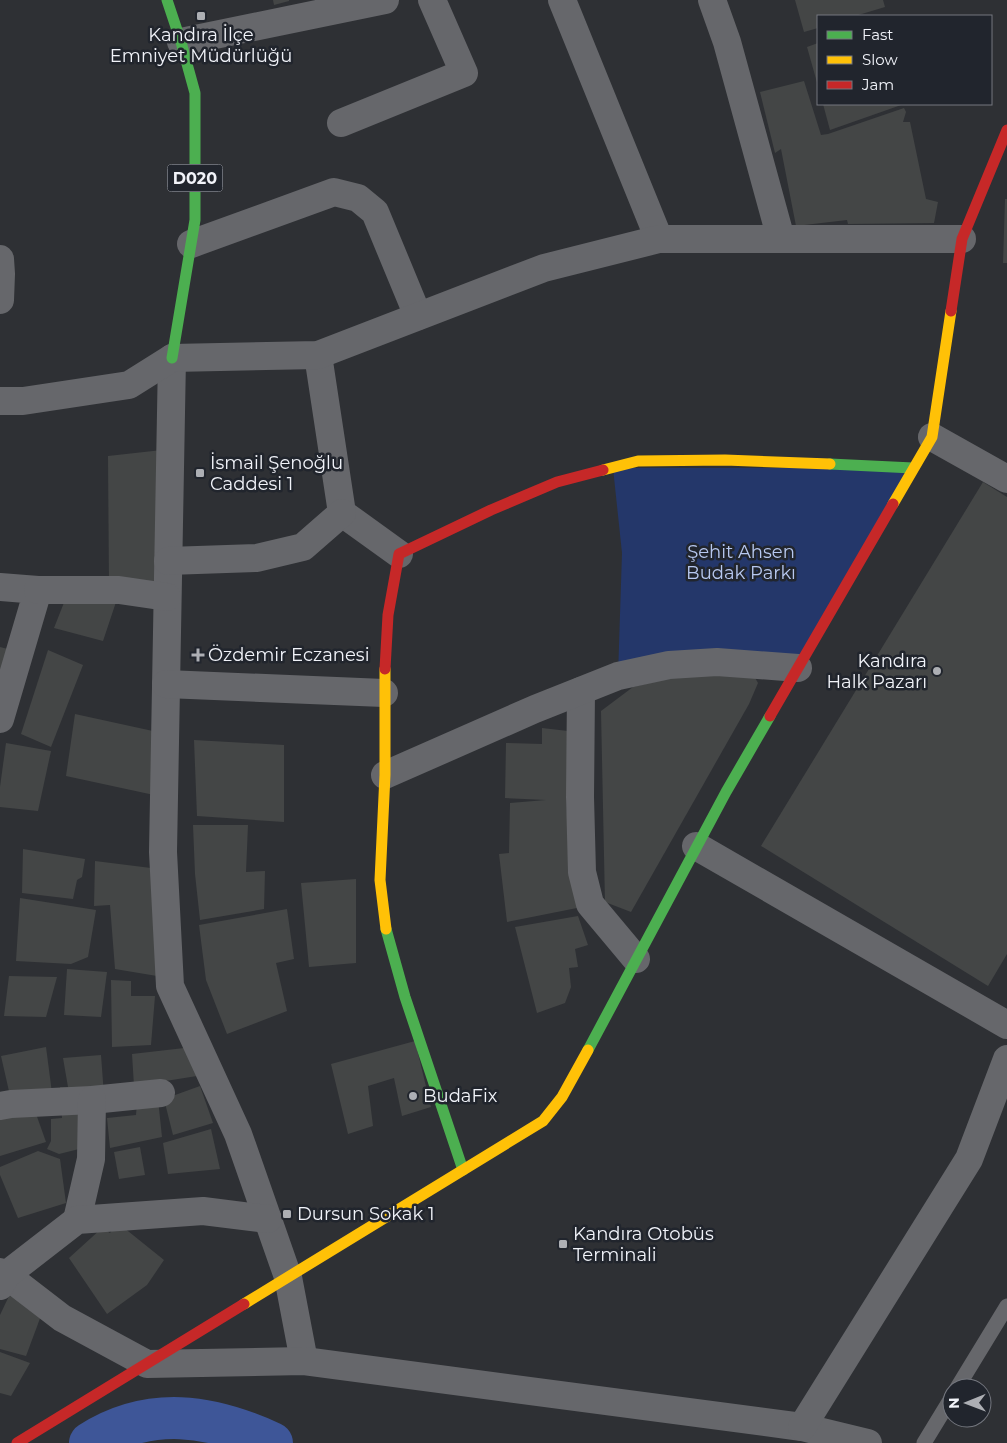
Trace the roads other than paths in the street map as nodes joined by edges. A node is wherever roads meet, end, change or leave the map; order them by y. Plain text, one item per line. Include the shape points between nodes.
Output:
1 (167, 0) edge
2 (385, 0) edge
3 (432, 0) edge
4 (562, 0) edge
5 (712, 0) edge
6 (181, 42) junction
7 (341, 123) dead end
8 (1007, 130) edge
9 (659, 239) junction
10 (780, 239) junction
11 (962, 239) junction
12 (191, 244) junction
13 (0, 260) edge
14 (0, 300) edge
15 (418, 316) junction
16 (318, 355) junction
17 (172, 358) junction
18 (0, 401) edge
19 (932, 437) junction
20 (913, 468) junction
21 (1007, 479) edge
22 (342, 513) junction
23 (399, 554) junction
24 (168, 560) junction
25 (0, 586) edge
26 (38, 590) junction
27 (168, 597) junction
28 (798, 668) junction
29 (166, 684) junction
30 (580, 691) junction
31 (384, 693) junction
32 (0, 719) edge
33 (385, 775) junction
34 (696, 846) junction
35 (636, 959) junction
36 (1007, 1025) edge
37 (1007, 1059) edge
38 (161, 1093) dead end
39 (92, 1100) junction
40 (0, 1106) edge
41 (463, 1170) junction
42 (268, 1219) junction
43 (77, 1220) junction
44 (2, 1273) edge
45 (288, 1277) junction
46 (1007, 1306) edge
47 (304, 1361) junction
48 (147, 1364) junction
49 (963, 1378) edge
50 (942, 1413) edge
51 (802, 1427) junction
52 (17, 1443) edge
53 (868, 1443) edge
54 (924, 1443) edge

1 - 6 street, D020
2 - 6 street
3 - 7 street via 464,73
4 - 9 street
5 - 10 street via 727,42
6 - 12 street, D020 via 195,94 195,220
8 - 11 street
9 - 10 street
9 - 15 street via 544,268
10 - 11 street
11 - 19 street
12 - 15 street via 334,192 358,198 375,212
12 - 17 street, D020
13 - 14 street
15 - 16 street
16 - 17 street
16 - 22 street
17 - 18 street via 130,384 23,401
17 - 24 street
19 - 20 street
19 - 21 street
20 - 23 street via 724,460 638,461 557,482
20 - 28 street
22 - 23 street
22 - 24 street via 303,547 257,558
23 - 31 street via 388,615
24 - 27 street
25 - 26 street
26 - 27 street via 119,590
26 - 32 street
27 - 29 street
28 - 30 street via 717,662 669,665 618,676
28 - 34 street
29 - 31 street
29 - 42 street via 163,852 170,986 238,1134
30 - 33 street
30 - 35 street via 582,872 590,904
31 - 33 street
33 - 41 street via 380,880 387,937
34 - 35 street
34 - 36 street
35 - 41 street via 562,1097 543,1121
37 - 51 street via 968,1159
38 - 39 street
39 - 40 street
39 - 43 street via 91,1160
41 - 45 street
42 - 43 street via 202,1211
42 - 45 street
43 - 44 street
44 - 48 street via 62,1318
45 - 47 street
45 - 48 street
46 - 49 lane
47 - 48 street
47 - 51 street
48 - 52 street
50 - 54 lane
51 - 53 street

